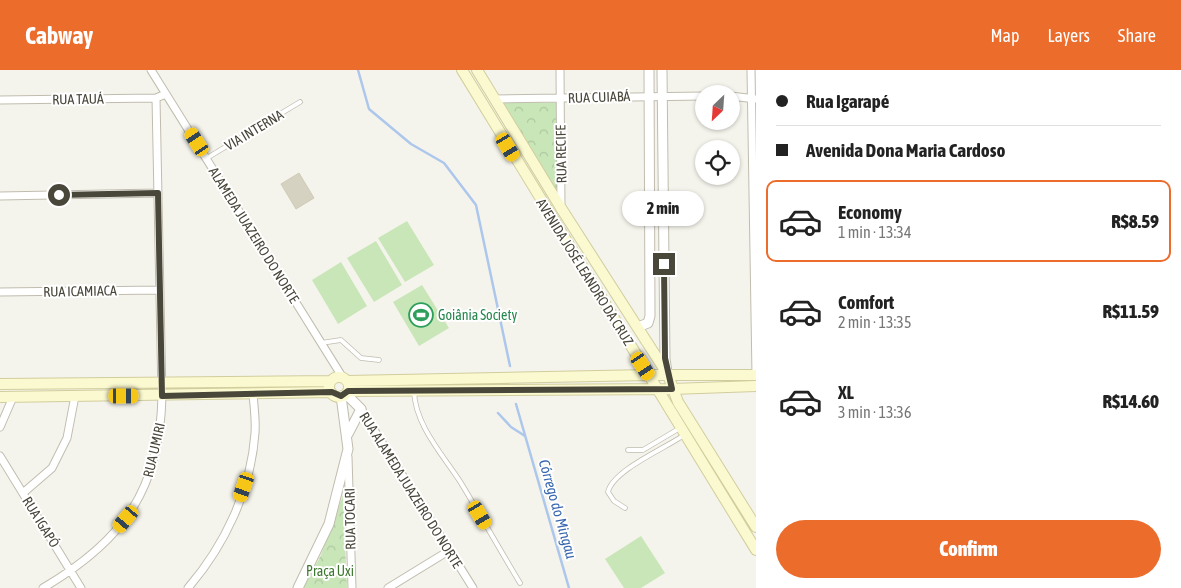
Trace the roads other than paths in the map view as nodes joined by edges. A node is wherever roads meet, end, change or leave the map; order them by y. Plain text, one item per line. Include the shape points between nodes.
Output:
1 (151, 70) edge
2 (462, 70) edge
3 (477, 70) edge
4 (560, 70) edge
5 (649, 70) edge
6 (662, 70) edge
7 (751, 70) edge
8 (166, 94) junction
9 (649, 95) junction
10 (662, 95) junction
11 (695, 96) edge
12 (740, 97) edge
13 (156, 98) junction
14 (560, 98) junction
15 (754, 98) edge
16 (494, 99) junction
17 (0, 100) edge
18 (300, 102) dead end
19 (207, 158) junction
20 (158, 193) junction
21 (0, 196) edge
22 (561, 208) junction
23 (755, 288) edge
24 (160, 290) junction
25 (0, 292) edge
26 (638, 327) junction
27 (321, 343) junction
28 (325, 351) junction
29 (379, 360) dead end
30 (649, 375) junction
31 (668, 375) junction
32 (756, 375) edge
33 (332, 381) junction
34 (162, 383) junction
35 (0, 384) edge
36 (756, 386) edge
37 (343, 389) junction
38 (657, 389) junction
39 (672, 389) junction
40 (414, 390) junction
41 (756, 390) edge
42 (254, 394) junction
43 (75, 396) junction
44 (162, 396) junction
45 (0, 397) edge
46 (13, 397) junction
47 (361, 409) junction
48 (0, 427) edge
49 (682, 432) junction
50 (348, 434) junction
51 (348, 449) junction
52 (628, 450) dead end
53 (0, 456) edge
54 (23, 493) junction
55 (625, 508) dead end
56 (756, 527) edge
57 (450, 550) junction
58 (756, 550) edge
59 (71, 572) junction
60 (520, 583) dead end
61 (43, 588) edge
62 (81, 588) edge
63 (188, 588) edge
64 (298, 588) edge
65 (352, 588) edge
66 (388, 588) edge
67 (473, 588) edge

1 - 8 street, ALAMEDA JUAZEIRO DO NORTE
2 - 30 main road, AVENIDA JOSÉ LEANDRO DA CRUZ
3 - 16 main road, AVENIDA JOSÉ LEANDRO DA CRUZ
4 - 14 street, RUA RECIFE
5 - 9 street
6 - 10 street
7 - 15 street
8 - 13 street
8 - 19 street, ALAMEDA JUAZEIRO DO NORTE
9 - 10 street, RUA CUIABÁ
9 - 14 street, RUA CUIABÁ
9 - 26 street via 650,316 648,323
10 - 11 street, RUA CUIABÁ
10 - 31 street via 665,358
12 - 15 street
13 - 17 street, RUA TAUÁ
13 - 20 street, RUA UMIRI
14 - 16 street, RUA CUIABÁ
14 - 22 street, RUA RECIFE
15 - 23 street
16 - 22 main road, AVENIDA JOSÉ LEANDRO DA CRUZ
18 - 19 lane, VIA INTERNA
19 - 27 street, ALAMEDA JUAZEIRO DO NORTE
20 - 21 street
20 - 24 street, RUA UMIRI
22 - 26 main road, AVENIDA JOSÉ LEANDRO DA CRUZ
23 - 32 street
24 - 25 street, RUA ICAMIACA
24 - 34 street, RUA UMIRI
26 - 31 main road, AVENIDA JOSÉ LEANDRO DA CRUZ
27 - 28 street, ALAMEDA JUAZEIRO DO NORTE
27 - 29 lane via 341,340 361,358
28 - 33 street, ALAMEDA JUAZEIRO DO NORTE via 332,369
28 - 37 street, ALAMEDA JUAZEIRO DO NORTE
30 - 31 main road
30 - 37 main road
30 - 38 main road, AVENIDA JOSÉ LEANDRO DA CRUZ
31 - 32 main road
31 - 39 main road, AVENIDA JOSÉ LEANDRO DA CRUZ
33 - 34 main road
33 - 37 main road via 330,386
34 - 35 main road
34 - 44 street, RUA UMIRI
36 - 39 main road
36 - 41 street
37 - 40 main road
37 - 42 main road
37 - 47 street, RUA ALAMEDA JUAZEIRO DO NORTE
37 - 50 street
38 - 39 main road
38 - 40 main road
38 - 49 main road, AVENIDA JOSÉ LEANDRO DA CRUZ
39 - 56 main road
40 - 60 lane via 414,402 427,432
42 - 44 main road
42 - 63 street via 255,432 250,470 228,530
43 - 44 main road
43 - 46 main road
43 - 54 street via 67,438 52,468
44 - 59 street, RUA UMIRI via 161,428 154,460 137,505 103,546
45 - 46 main road
46 - 48 street
47 - 50 street
47 - 57 street, RUA ALAMEDA JUAZEIRO DO NORTE
49 - 52 lane via 643,450
49 - 55 lane via 611,485 610,497
49 - 58 main road, AVENIDA JOSÉ LEANDRO DA CRUZ
50 - 51 street
51 - 64 street via 329,524
51 - 65 street, RUA TOCARI
53 - 54 street, RUA IGAPÓ
54 - 59 street, RUA IGAPÓ
57 - 66 street
57 - 67 street, RUA ALAMEDA JUAZEIRO DO NORTE
59 - 61 street, RUA UMIRI
59 - 62 street, RUA IGAPÓ

